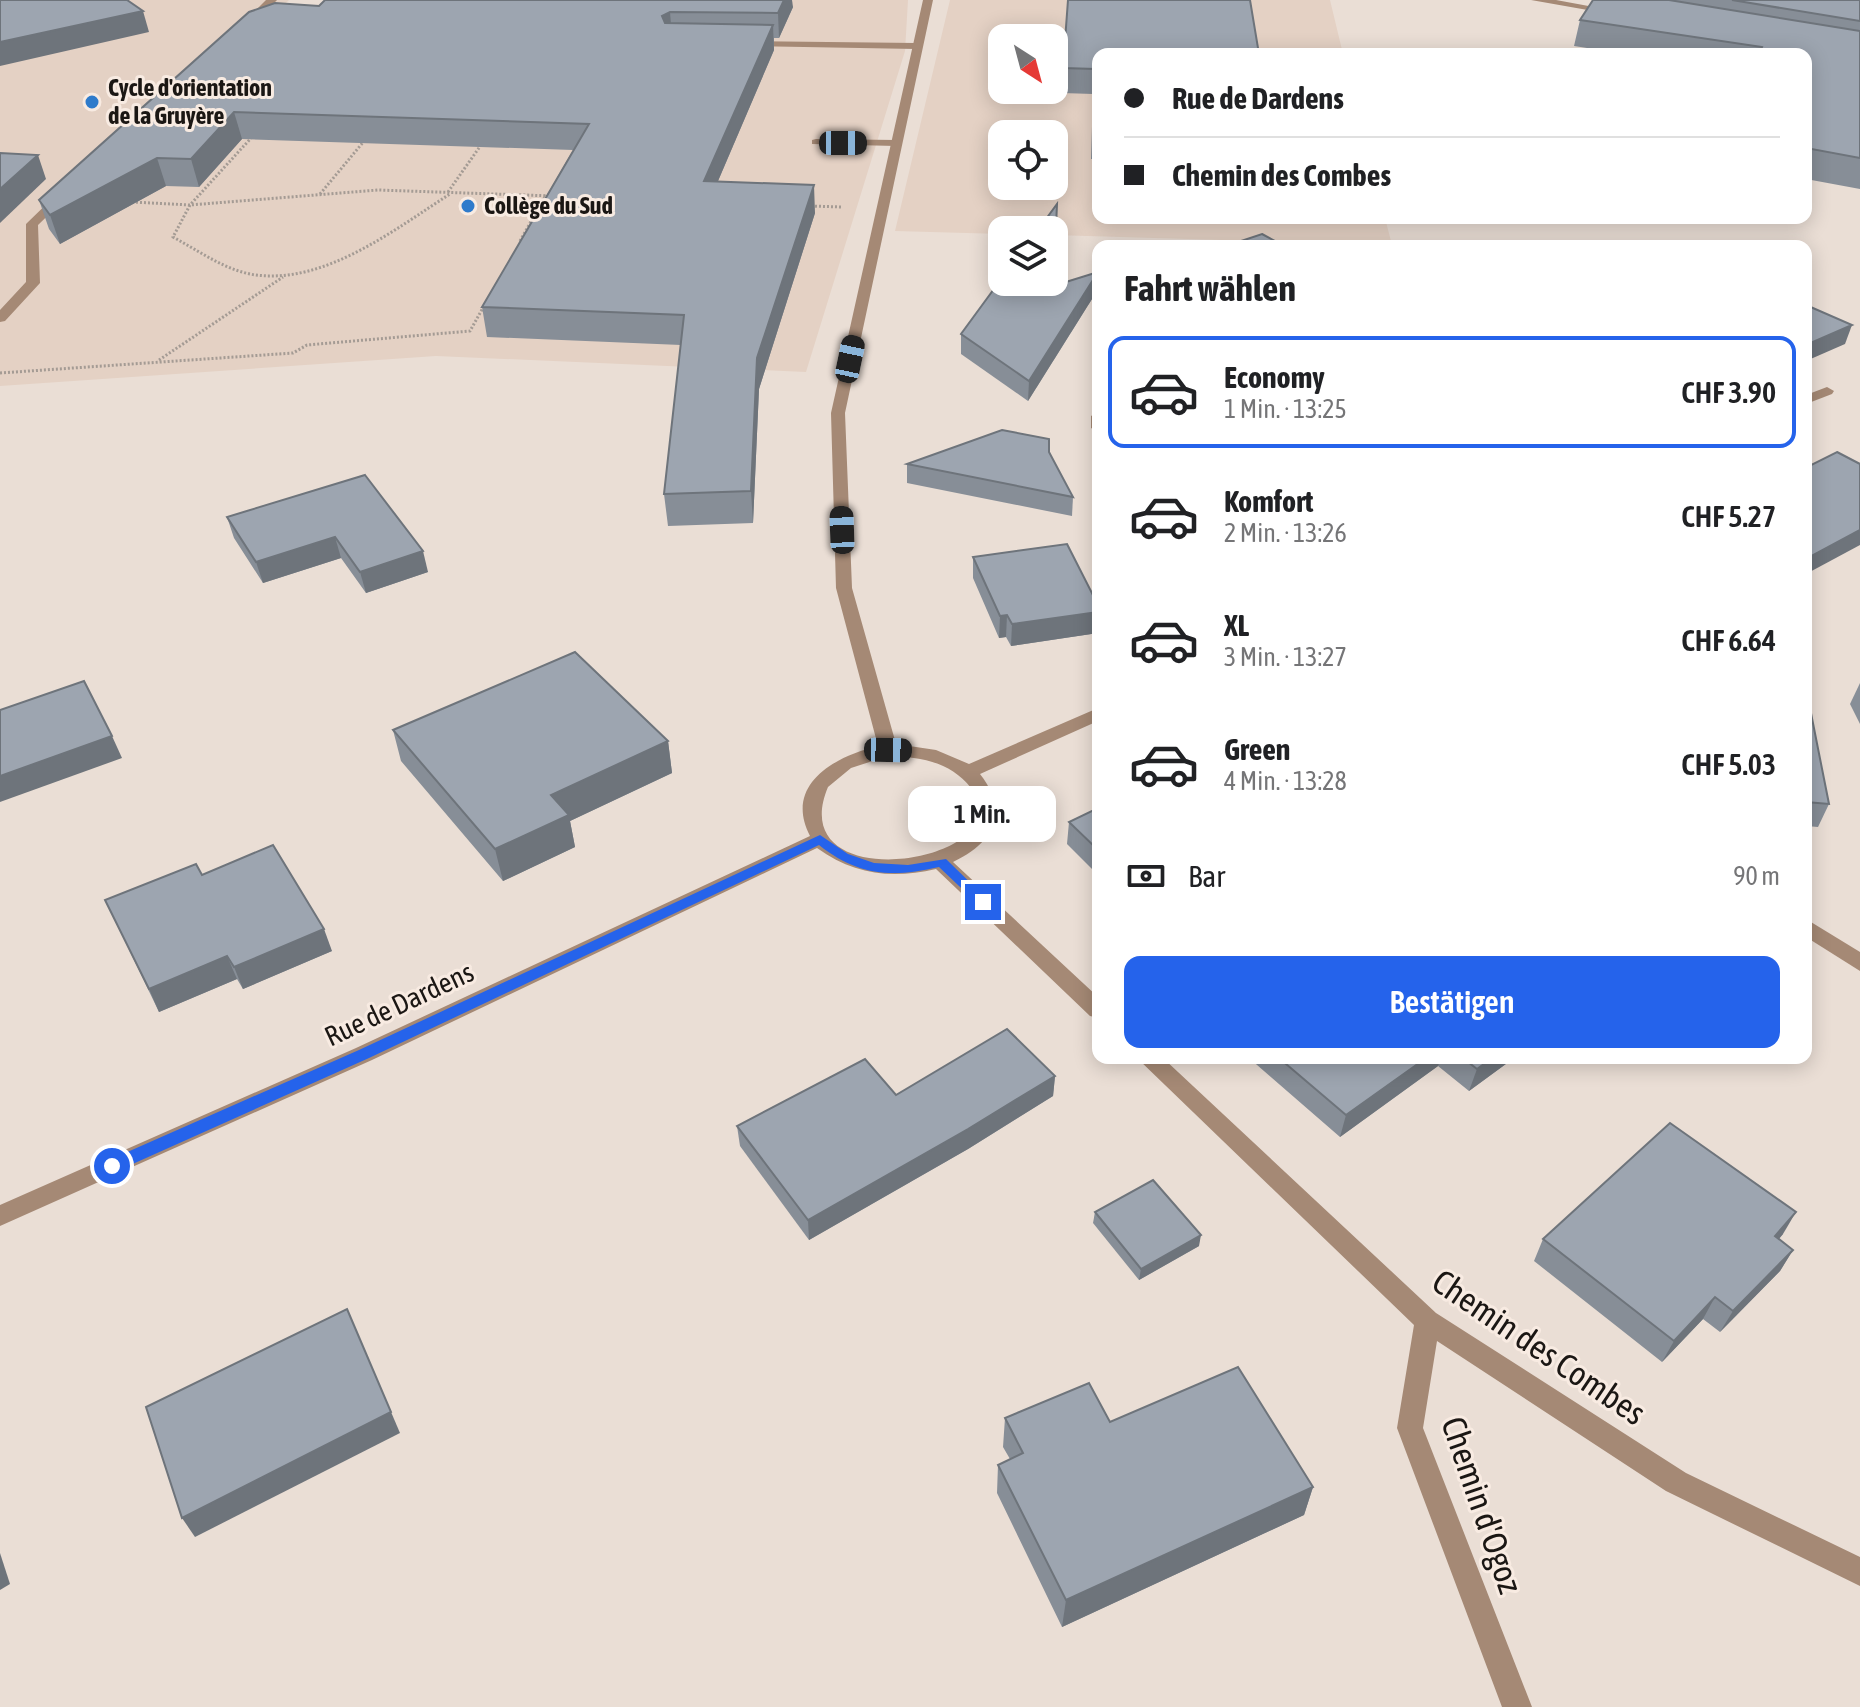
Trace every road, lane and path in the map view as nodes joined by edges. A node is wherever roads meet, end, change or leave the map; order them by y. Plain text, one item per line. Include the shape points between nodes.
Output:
1 (272, 0) edge
2 (928, 0) edge
3 (1536, 0) edge
4 (1636, 15) edge
5 (248, 24) edge
6 (736, 44) edge
7 (916, 46) junction
8 (252, 137) edge
9 (365, 140) edge
10 (816, 142) dead end
11 (482, 143) edge
12 (896, 143) junction
13 (78, 180) edge
14 (449, 193) junction
15 (319, 195) junction
16 (546, 195) junction
17 (557, 196) edge
18 (59, 198) junction
19 (190, 205) junction
20 (810, 206) edge
21 (854, 208) dead end
22 (516, 249) edge
23 (284, 276) junction
24 (486, 304) edge
25 (0, 318) edge
26 (156, 362) junction
27 (0, 373) edge
28 (1827, 391) dead end
29 (1812, 397) edge
30 (1092, 717) edge
31 (888, 750) junction
32 (969, 772) junction
33 (820, 839) junction
34 (941, 862) junction
35 (1812, 931) edge
36 (1860, 963) edge
37 (1092, 1004) edge
38 (1154, 1064) edge
39 (0, 1216) edge
40 (1427, 1321) junction
41 (1860, 1572) edge
42 (1517, 1707) edge

1 - 5 street
2 - 7 street
3 - 4 street
6 - 7 street
7 - 12 street
8 - 19 path
9 - 15 path
10 - 12 street
11 - 14 path
12 - 31 street via 838,413 844,588
13 - 18 street
14 - 15 path via 378,190
14 - 16 path
14 - 23 path via 352,254
15 - 19 path
16 - 17 path
16 - 22 path
18 - 19 path
18 - 25 street via 32,224 33,283
19 - 23 path via 173,237 255,275
20 - 21 path
23 - 26 path
24 - 26 path via 470,331 307,345 293,353
26 - 27 path
28 - 29 street
30 - 32 street
31 - 32 street via 946,758
31 - 33 street via 845,762 819,784 810,812
32 - 34 street via 986,795 987,820 971,844
33 - 34 street via 843,857 873,868 908,870
33 - 39 street, Rue de Dardens via 364,1054
34 - 37 street
35 - 36 street
38 - 40 street, Chemin des Combes
40 - 41 street, Chemin des Combes via 1676,1482
40 - 42 street, Chemin d'Ogoz via 1410,1428

